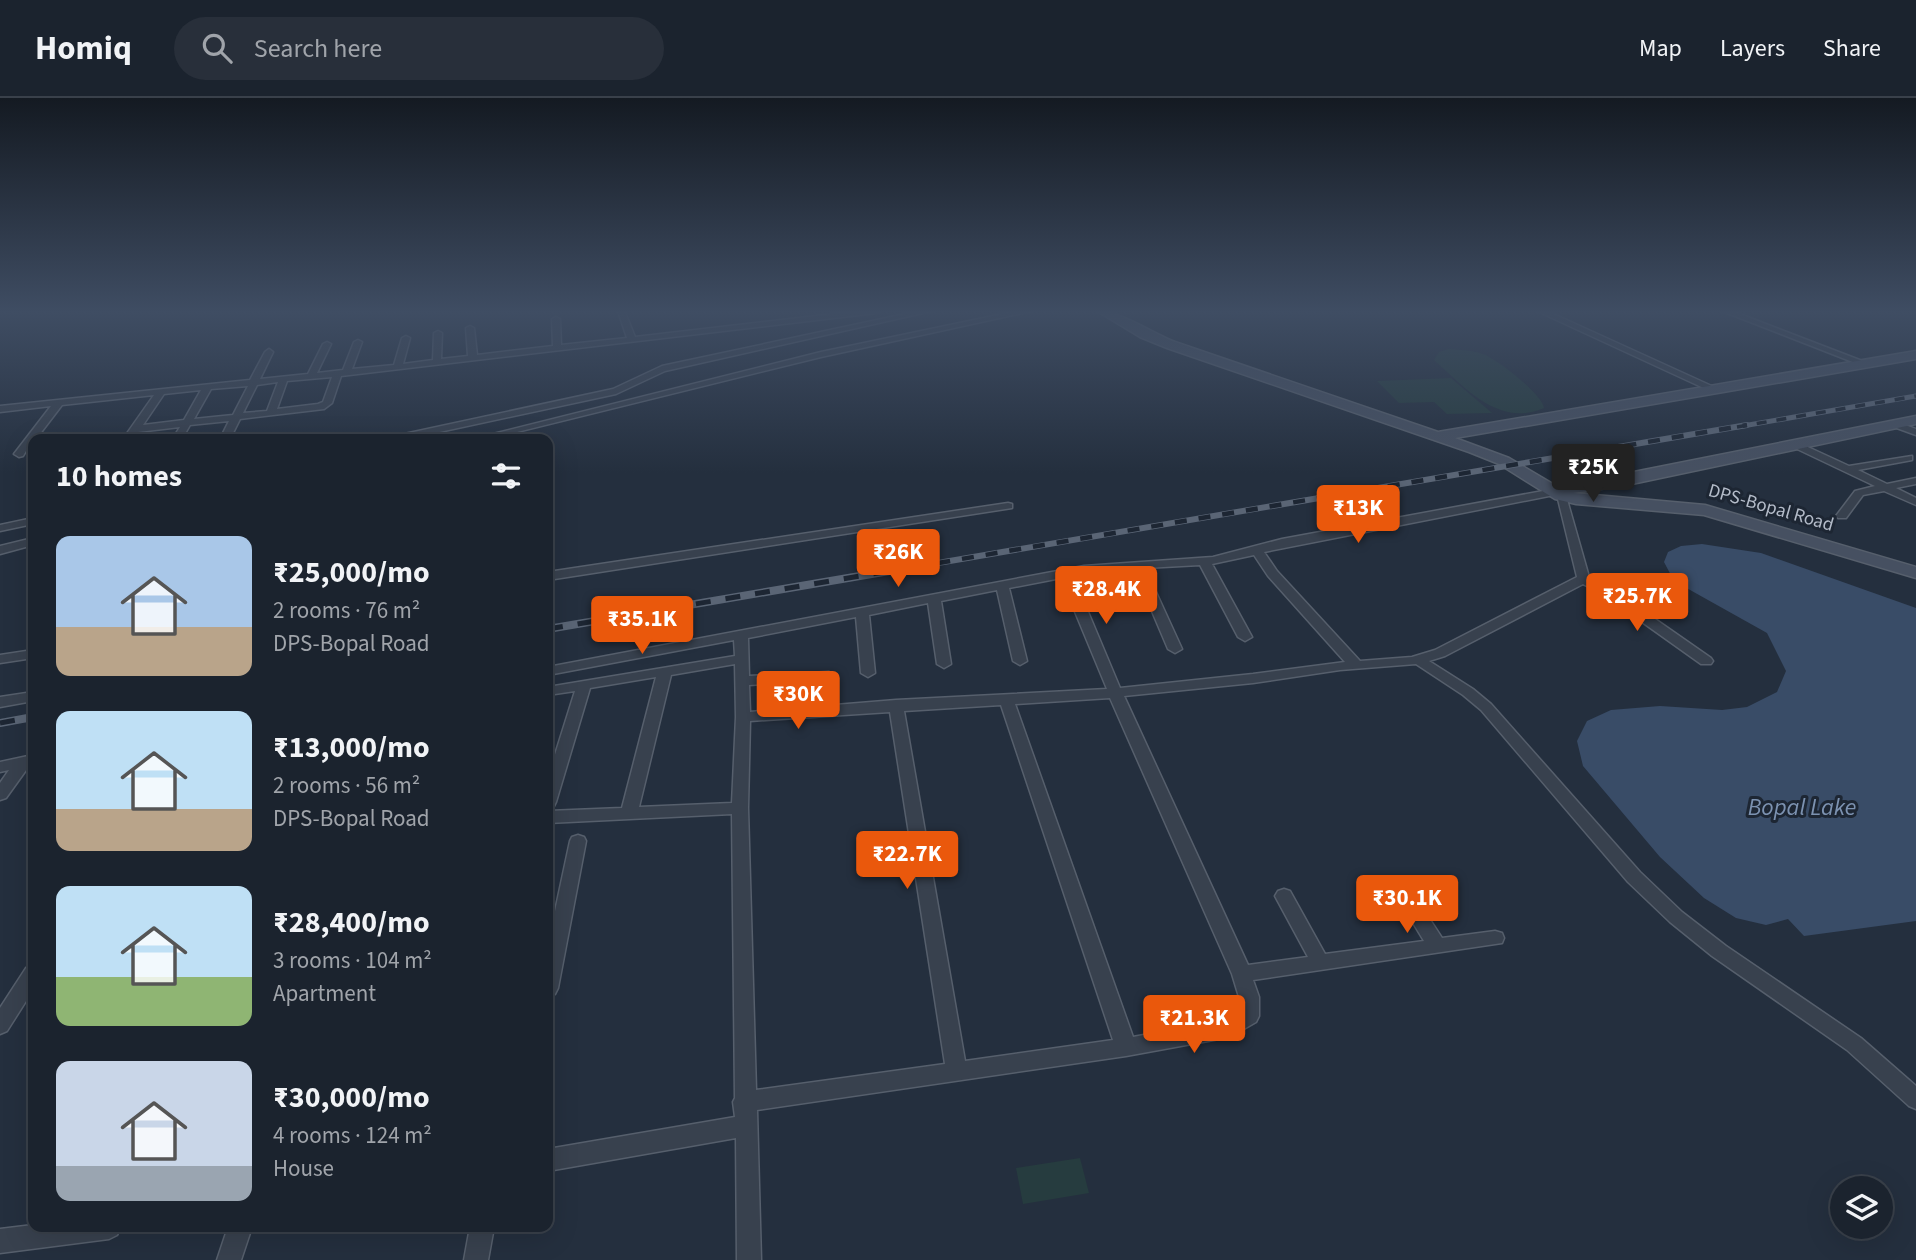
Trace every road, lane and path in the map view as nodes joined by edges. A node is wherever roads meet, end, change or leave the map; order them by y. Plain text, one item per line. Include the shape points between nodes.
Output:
1 (261, 365) edge
2 (317, 365) edge
3 (347, 365) edge
4 (415, 365) edge
5 (679, 365) edge
6 (779, 365) edge
7 (1230, 365) edge
8 (1661, 365) edge
9 (1858, 365) edge
10 (398, 367) joint
11 (343, 373) junction
12 (313, 375) junction
13 (284, 378) junction
14 (251, 382) junction
15 (208, 387) junction
16 (1711, 388) junction
17 (161, 392) junction
18 (59, 403) junction
19 (12, 408) junction
20 (0, 409) edge
21 (271, 414) junction
22 (234, 418) junction
23 (0, 420) edge
24 (1916, 420) edge
25 (187, 423) junction
26 (1897, 425) junction
27 (135, 429) junction
28 (1916, 432) edge
29 (35, 434) edge
30 (132, 434) edge
31 (181, 434) edge
32 (227, 434) edge
33 (418, 434) edge
34 (499, 434) edge
35 (1436, 436) junction
36 (28, 443) edge
37 (1797, 445) junction
38 (19, 454) dead end
39 (1908, 458) dead end
40 (1847, 469) junction
41 (1627, 480) junction
42 (1916, 481) edge
43 (1884, 487) junction
44 (1558, 494) junction
45 (1916, 502) edge
46 (1007, 506) dead end
47 (1705, 510) junction
48 (1842, 516) dead end
49 (28, 522) edge
50 (0, 528) edge
51 (28, 543) edge
52 (0, 550) edge
53 (1257, 550) junction
54 (1205, 563) junction
55 (1138, 565) junction
56 (1066, 573) junction
57 (1916, 573) edge
58 (553, 575) edge
59 (1583, 579) junction
60 (1002, 586) junction
61 (934, 599) junction
62 (862, 613) junction
63 (741, 636) junction
64 (1245, 637) dead end
65 (1175, 649) dead end
66 (28, 654) edge
67 (0, 659) edge
68 (742, 659) junction
69 (1020, 661) dead end
70 (1420, 661) junction
71 (1706, 661) dead end
72 (944, 664) dead end
73 (1355, 664) junction
74 (553, 670) edge
75 (665, 670) junction
76 (868, 673) dead end
77 (829, 676) dead end
78 (742, 681) junction
79 (584, 685) junction
80 (553, 690) edge
81 (1115, 692) junction
82 (28, 698) edge
83 (1006, 699) junction
84 (0, 702) edge
85 (896, 705) junction
86 (743, 717) junction
87 (28, 761) edge
88 (28, 762) edge
89 (0, 767) edge
90 (553, 786) edge
91 (0, 794) edge
92 (740, 808) junction
93 (629, 813) junction
94 (553, 817) edge
95 (578, 841) dead end
96 (1284, 896) dead end
97 (1410, 903) dead end
98 (1495, 938) dead end
99 (1436, 946) junction
100 (1320, 962) junction
101 (553, 964) edge
102 (1242, 974) junction
103 (28, 982) edge
104 (0, 1025) edge
105 (1126, 1046) junction
106 (956, 1071) junction
107 (1916, 1099) edge
108 (744, 1102) junction
109 (744, 1126) junction
110 (553, 1159) edge
111 (66, 1232) edge
112 (238, 1232) edge
113 (481, 1232) edge
114 (0, 1241) edge
115 (229, 1260) edge
116 (477, 1260) edge
117 (748, 1260) edge

1 - 14 street
2 - 12 street
3 - 11 street
4 - 10 street
5 - 33 street via 616,391
6 - 34 street
7 - 35 street, DPS-Bopal Road
8 - 16 street
9 - 16 street
10 - 11 street
11 - 12 street
11 - 21 street via 324,405
12 - 13 street
13 - 14 street
13 - 21 street
14 - 15 street
14 - 22 street
15 - 17 street
15 - 25 street
16 - 35 street
17 - 18 street
17 - 27 street
18 - 19 street
18 - 29 street
19 - 20 street
19 - 23 street
21 - 22 street
22 - 25 street
22 - 32 street
24 - 26 street
25 - 27 street
25 - 31 street
26 - 28 street
26 - 37 street
27 - 30 street
35 - 44 street, DPS-Bopal Road via 1504,461
36 - 38 street
37 - 40 street
37 - 41 street
39 - 40 street
40 - 43 street
41 - 44 street
41 - 47 street
42 - 43 street
43 - 45 street
43 - 48 street via 1859,493
44 - 47 street, DPS-Bopal Road
44 - 53 street
44 - 59 street
46 - 58 street
47 - 57 street, DPS-Bopal Road
49 - 50 street
51 - 52 street
53 - 54 street
53 - 73 street via 1272,573
54 - 55 street
54 - 64 street
55 - 56 street
55 - 65 street
56 - 60 street
56 - 81 street
59 - 70 street
59 - 71 street
60 - 61 street
60 - 69 street
61 - 62 street
61 - 72 street
62 - 63 street
62 - 76 street
63 - 68 street
63 - 74 street
66 - 67 street
68 - 75 street
68 - 78 street
70 - 73 street
70 - 107 street via 1486,707 1634,877 1676,917 1854,1044
73 - 81 street
75 - 79 street
75 - 93 street
77 - 78 street
78 - 86 street
79 - 80 street
79 - 90 street
81 - 83 street
81 - 102 street
82 - 84 street
83 - 85 street
83 - 105 street
85 - 86 street
85 - 106 street
86 - 92 street
87 - 89 street
88 - 91 street
92 - 93 street
92 - 108 street
93 - 94 street
95 - 101 street
96 - 100 street
97 - 99 street
98 - 99 street
99 - 100 street
100 - 102 street
102 - 105 street via 1249,1016 1230,1028
103 - 104 street
105 - 106 street
106 - 108 street
108 - 109 street
109 - 110 street
109 - 117 street
111 - 114 street
112 - 115 street
113 - 116 street

